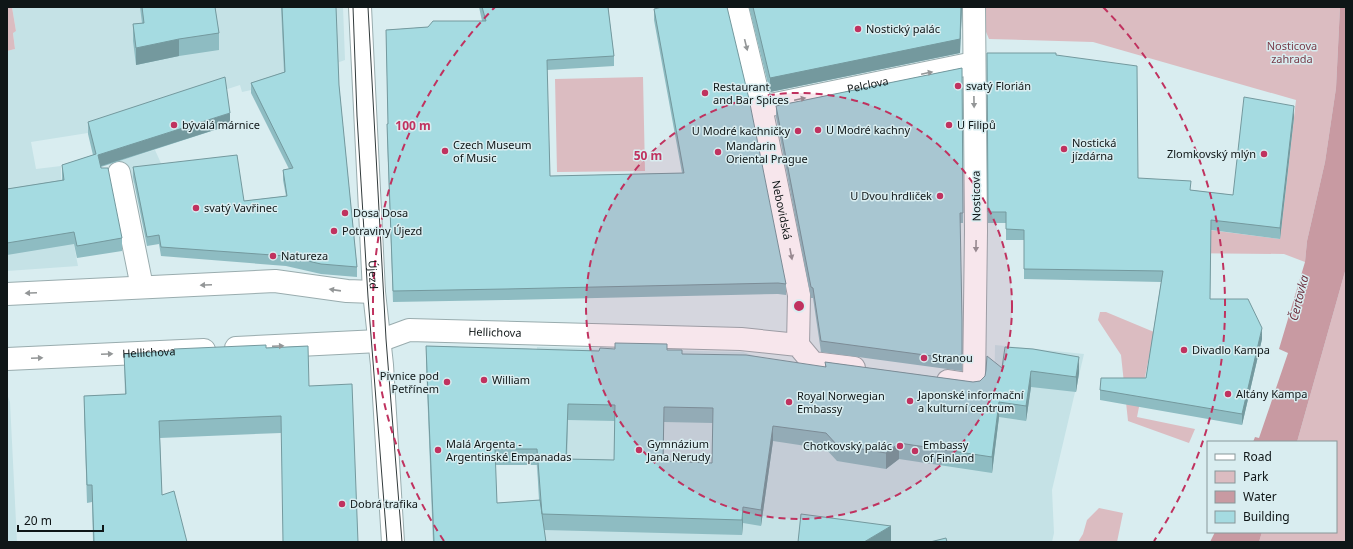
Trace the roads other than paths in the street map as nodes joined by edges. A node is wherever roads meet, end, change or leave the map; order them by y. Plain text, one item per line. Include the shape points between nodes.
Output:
1 (360, 7) edge
2 (737, 7) edge
3 (974, 7) edge
4 (974, 63) junction
5 (761, 107) junction
6 (119, 173) dead end
7 (142, 288) junction
8 (374, 292) junction
9 (7, 294) edge
10 (379, 341) junction
11 (798, 345) junction
12 (7, 359) edge
13 (874, 371) edge
14 (928, 379) edge
15 (393, 542) edge

1 - 8 street, Újezd
2 -> 5 street, Nebovidská
3 - 4 street, Nosticova
5 -> 4 street, Pelclova
4 -> 14 street, Nosticova via 974,385
5 -> 11 street, Nebovidská via 799,295
6 - 7 street
8 -> 7 street via 275,281
7 -> 9 street
8 - 10 street, Újezd
10 - 11 street, Hellichova via 409,330 741,339
12 -> 10 street, Hellichova
10 - 15 street, Újezd
11 - 13 street via 813,363

